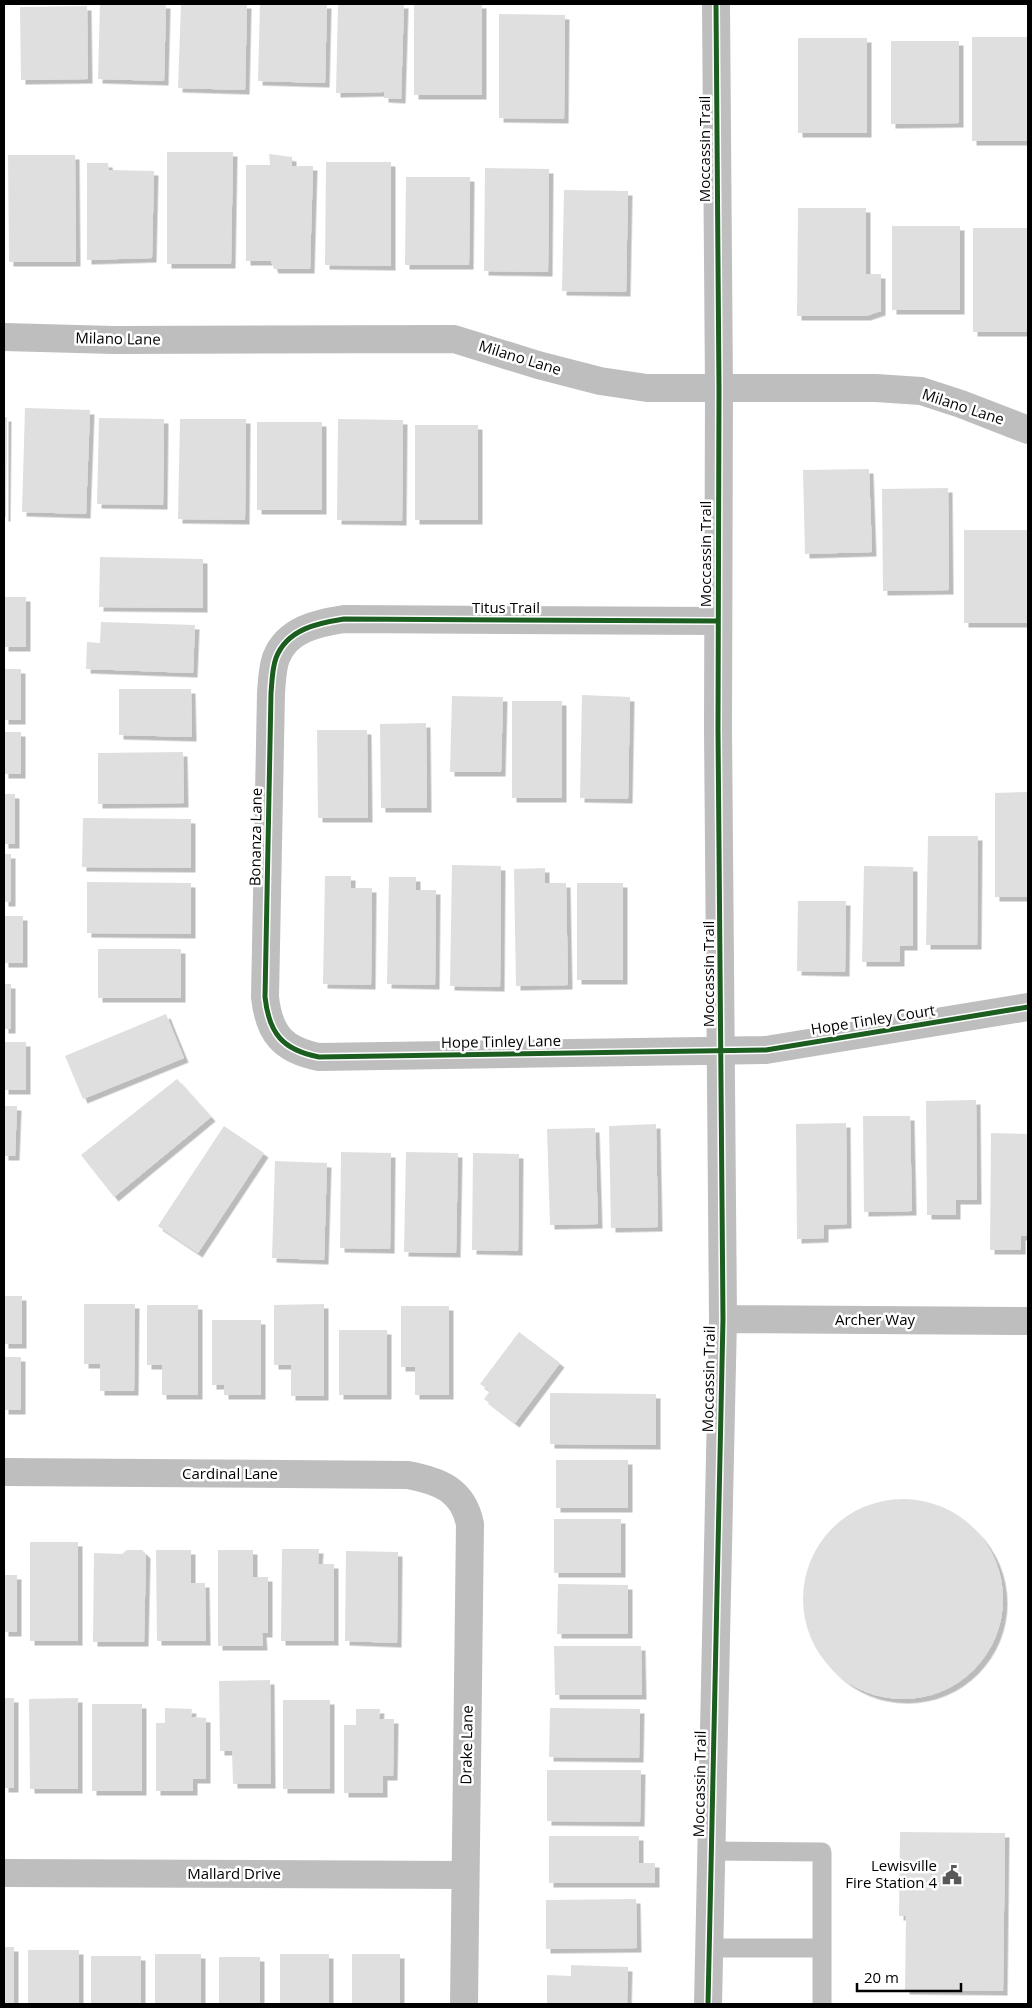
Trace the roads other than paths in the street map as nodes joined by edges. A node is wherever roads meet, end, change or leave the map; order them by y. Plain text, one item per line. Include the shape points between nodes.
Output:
1 (716, 4) edge
2 (4, 337) edge
3 (719, 388) junction
4 (1028, 430) edge
5 (718, 621) junction
6 (296, 633) joint
7 (1028, 1007) edge
8 (283, 1042) joint
9 (722, 1051) junction
10 (722, 1319) junction
11 (1028, 1322) edge
12 (4, 1472) edge
13 (452, 1491) joint
14 (711, 1850) junction
15 (4, 1873) edge
16 (465, 1875) junction
17 (709, 1948) junction
18 (822, 1948) junction
19 (464, 2004) edge
20 (708, 2004) edge
21 (822, 2004) edge

1 - 3 street, Moccassin Trail
2 - 3 street, Milano Lane via 114,340 454,339 600,381 646,388
3 - 4 street, Milano Lane via 876,388 921,392
3 - 5 street, Moccassin Trail
5 - 6 street, Titus Trail via 344,619 316,623
5 - 9 street, Moccassin Trail
6 - 8 street, Bonanza Lane via 276,658 270,694 265,997 266,1014 272,1029
7 - 9 street, Hope Tinley Court via 772,1050
8 - 9 street, Hope Tinley Lane via 303,1054 320,1056
9 - 10 street, Moccassin Trail
10 - 11 street, Archer Way
10 - 14 street, Moccassin Trail
12 - 13 street, Cardinal Lane via 408,1475 431,1479
13 - 16 street, Drake Lane via 467,1510 470,1524
14 - 17 street, Moccassin Trail
14 - 18 lane via 822,1852
15 - 16 street, Mallard Drive
16 - 19 street, Drake Lane
17 - 18 lane
17 - 20 street, Moccassin Trail
18 - 21 lane

